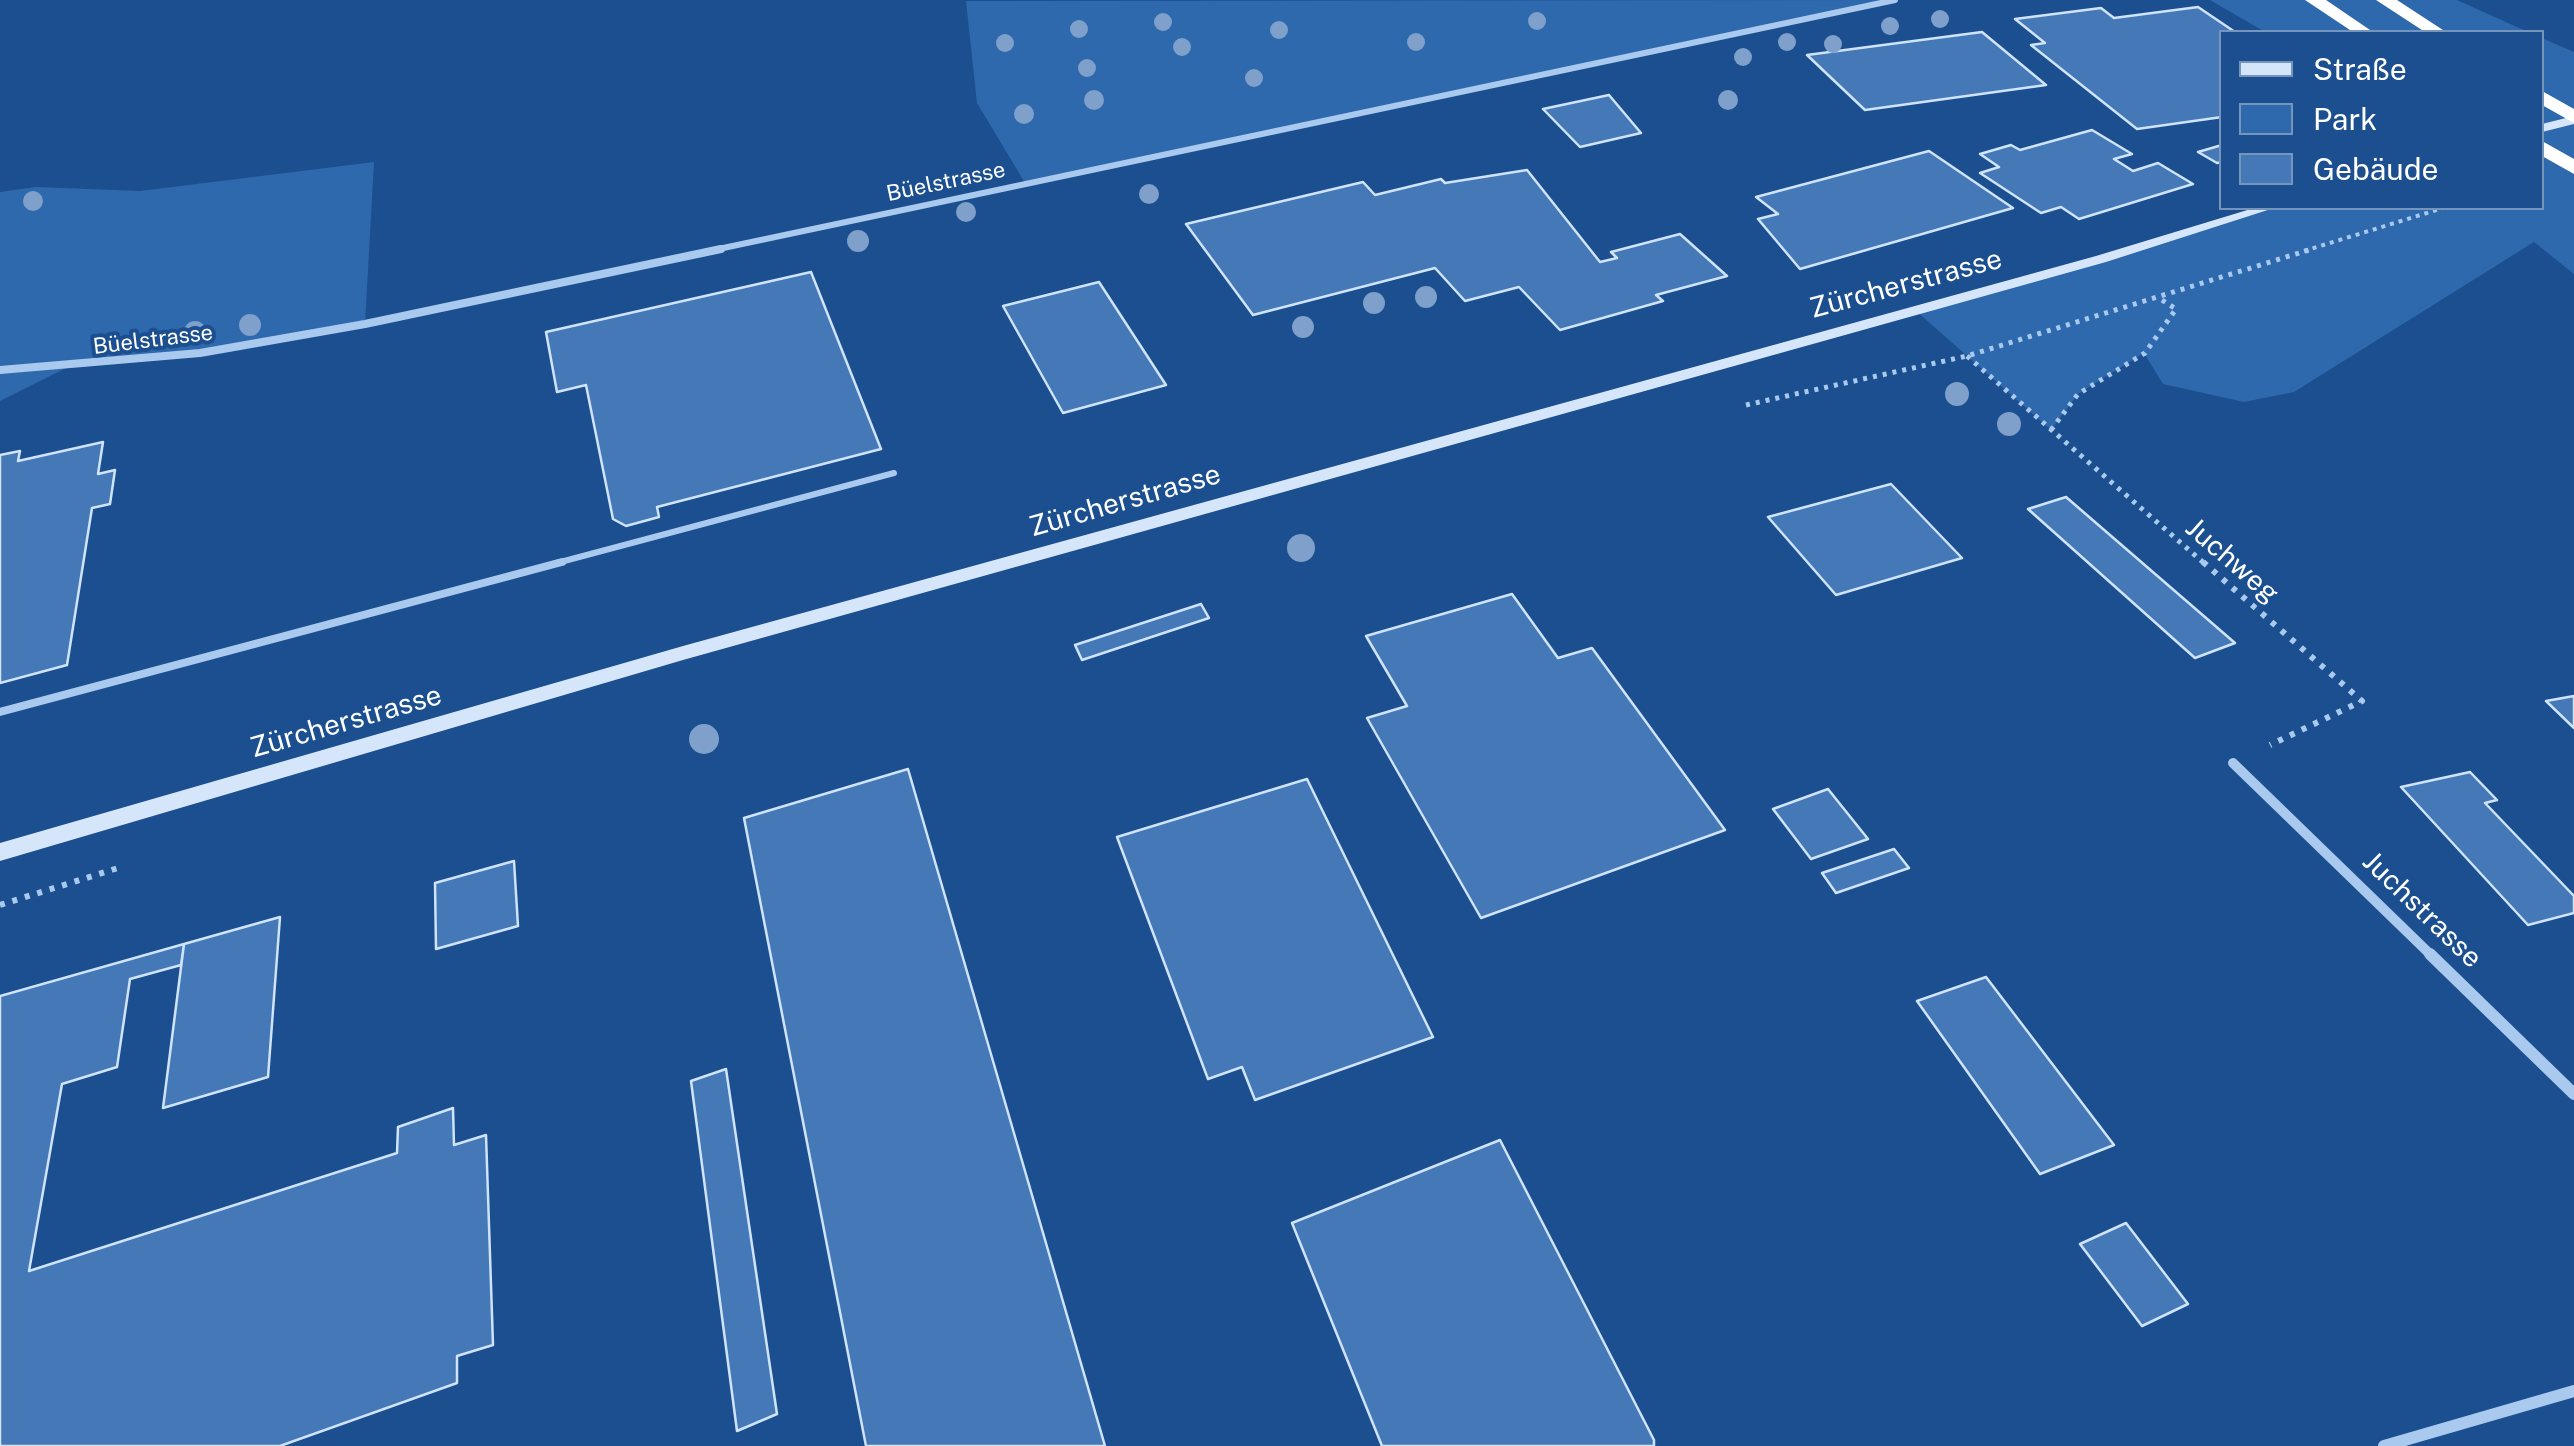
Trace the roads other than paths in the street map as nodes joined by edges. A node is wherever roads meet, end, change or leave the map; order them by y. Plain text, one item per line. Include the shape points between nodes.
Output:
1 (1895, 0) edge
2 (2314, 0) edge
3 (2384, 0) edge
4 (2361, 30) edge
5 (2434, 30) edge
6 (2544, 98) edge
7 (2574, 118) edge
8 (2544, 127) edge
9 (2544, 149) edge
10 (2574, 168) edge
11 (2260, 210) edge
12 (0, 370) edge
13 (894, 474) dead end
14 (0, 712) edge
15 (2233, 764) road end
16 (0, 852) edge
17 (2574, 1094) edge
18 (2574, 1392) edge
19 (2384, 1446) edge

1 - 12 street, Büelstrasse via 366,324 200,353
2 - 4 highway
3 - 5 highway
6 - 7 highway
7 - 8 main road
9 - 10 highway
11 - 16 main road, Zürcherstrasse
13 - 14 lane
15 - 17 street, Juchstrasse
18 - 19 street

